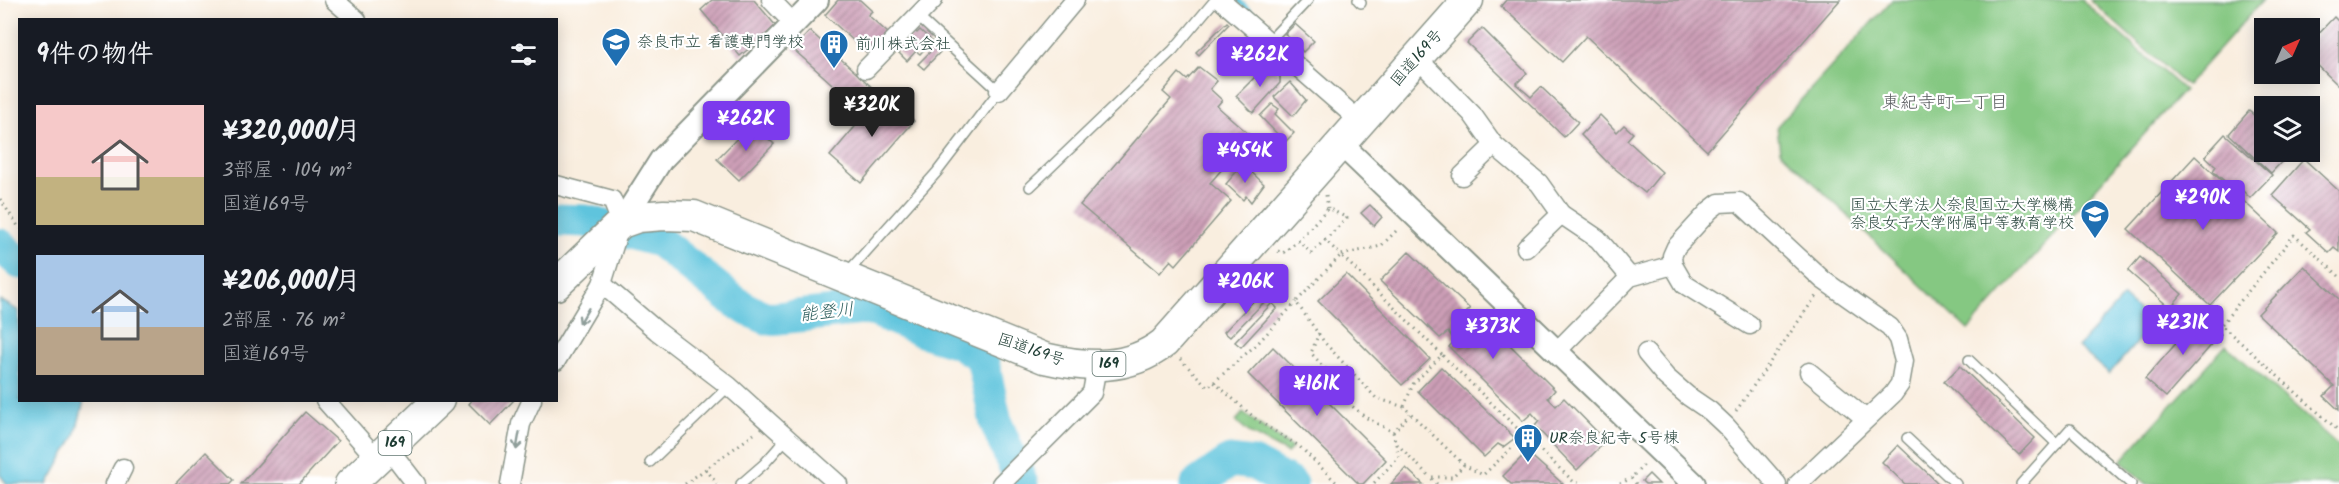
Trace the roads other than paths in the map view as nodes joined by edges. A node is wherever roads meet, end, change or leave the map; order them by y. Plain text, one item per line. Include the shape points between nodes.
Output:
1 (334, 0) edge
2 (771, 0) edge
3 (817, 0) edge
4 (933, 0) edge
5 (1076, 0) edge
6 (1215, 0) edge
7 (1221, 0) edge
8 (1308, 0) edge
9 (1468, 0) edge
10 (917, 16) junction
11 (355, 18) edge
12 (795, 25) junction
13 (1269, 42) junction
14 (1417, 58) junction
15 (866, 69) dead end
16 (999, 91) junction
17 (1351, 133) junction
18 (1494, 145) junction
19 (1462, 176) dead end
20 (558, 186) edge
21 (1030, 187) dead end
22 (1561, 214) junction
23 (621, 223) junction
24 (1526, 248) dead end
25 (1673, 266) junction
26 (843, 277) junction
27 (1630, 277) junction
28 (558, 283) edge
29 (602, 284) junction
30 (1750, 325) dead end
31 (1556, 352) junction
32 (1646, 353) dead end
33 (558, 358) edge
34 (1969, 360) dead end
35 (1097, 366) junction
36 (1809, 372) dead end
37 (729, 386) junction
38 (327, 402) edge
39 (437, 402) edge
40 (531, 402) edge
41 (1866, 419) junction
42 (787, 438) junction
43 (1907, 438) dead end
44 (2057, 444) junction
45 (383, 454) junction
46 (650, 462) dead end
47 (1005, 479) edge
48 (350, 484) edge
49 (416, 484) edge
50 (510, 484) edge
51 (741, 484) edge
52 (838, 484) edge
53 (1694, 484) edge
54 (1777, 484) edge
55 (1798, 484) edge
56 (1956, 484) edge
57 (2021, 484) edge
58 (2131, 484) edge

1 - 11 street
2 - 12 street
3 - 12 street
4 - 10 street
5 - 16 street
6 - 21 lane via 1173,50
7 - 13 street
8 - 13 lane
9 - 14 highway, 国道169号 / 169
10 - 15 street
10 - 16 lane
12 - 23 street via 661,160
13 - 17 street
14 - 17 highway, 国道169号 / 169
14 - 18 street via 1472,114
16 - 26 lane via 937,172
17 - 31 street via 1413,214
17 - 35 highway, 国道169号 / 169 via 1164,343 1132,361
18 - 19 street
18 - 22 street via 1539,183
20 - 23 street via 612,200
22 - 24 street
22 - 27 street via 1598,239
23 - 26 highway, 国道169号 / 169 via 647,216 694,216
23 - 28 highway
23 - 29 street
25 - 27 street
25 - 30 street via 1684,284
25 - 41 street via 1676,247 1710,210 1719,203 1739,202 1825,282 1890,327 1898,339 1904,362 1900,384
26 - 35 highway, 国道169号 / 169 via 1044,358
27 - 31 street
29 -> 33 street
29 - 37 street
31 - 53 street
32 - 54 street via 1666,377 1726,426
34 - 44 lane
35 - 47 street via 1092,393
36 - 41 street
37 - 42 street
37 - 46 lane
38 - 45 street
39 - 45 highway, 169
40 -> 50 street via 521,424
41 - 55 street
42 - 51 lane
42 - 52 street
43 - 56 lane
44 - 57 lane
44 - 58 lane via 2070,429
45 - 48 highway, 169
45 - 49 street

